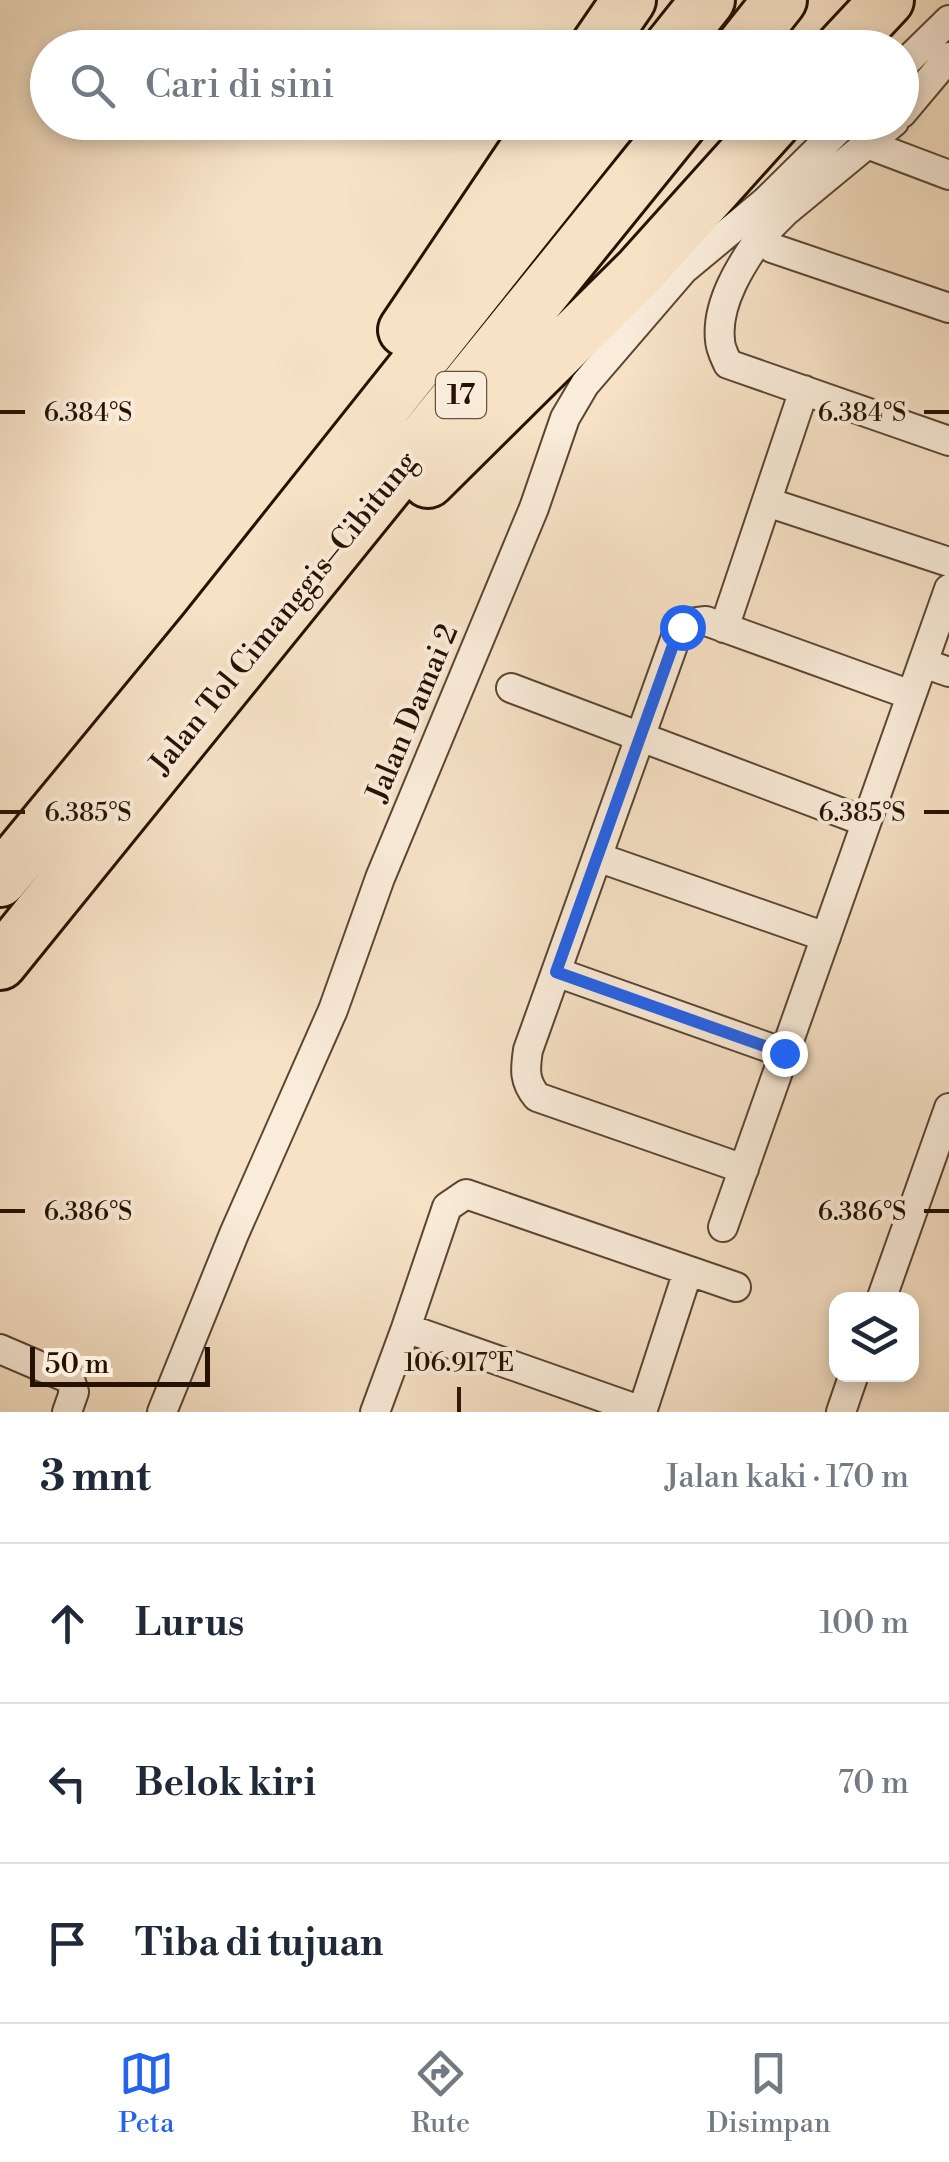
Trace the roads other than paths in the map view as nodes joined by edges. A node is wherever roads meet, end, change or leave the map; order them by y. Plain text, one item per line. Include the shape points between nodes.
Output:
1 (629, 0) edge
2 (708, 0) edge
3 (780, 0) edge
4 (887, 0) edge
5 (949, 20) edge
6 (608, 30) edge
7 (684, 30) edge
8 (756, 30) edge
9 (859, 30) edge
10 (919, 49) edge
11 (949, 57) edge
12 (919, 93) edge
13 (534, 140) edge
14 (597, 140) edge
15 (665, 140) edge
16 (758, 140) edge
17 (828, 140) edge
18 (872, 140) edge
19 (867, 144) junction
20 (949, 175) edge
21 (762, 235) junction
22 (949, 308) edge
23 (804, 390) junction
24 (949, 441) edge
25 (767, 502) junction
26 (949, 562) edge
27 (949, 589) edge
28 (724, 628) junction
29 (222, 649) junction
30 (936, 668) edge
31 (511, 688) dead end
32 (911, 695) junction
33 (640, 739) junction
34 (866, 822) junction
35 (597, 858) junction
36 (0, 880) edge
37 (826, 936) junction
38 (0, 962) edge
39 (556, 972) junction
40 (784, 1053) junction
41 (949, 1108) edge
42 (744, 1169) junction
43 (723, 1226) dead end
44 (688, 1271) junction
45 (736, 1287) dead end
46 (884, 1292) edge
47 (406, 1328) junction
48 (0, 1349) edge
49 (851, 1382) edge
50 (642, 1411) edge
51 (66, 1412) edge
52 (162, 1412) edge
53 (375, 1412) edge
54 (840, 1412) edge

1 - 6 highway
2 - 7 highway
3 - 8 highway
4 - 9 highway
5 - 10 street
11 - 12 street
13 - 29 highway
14 - 29 highway, Jalan Tol Cimanggis–Cibitung / 17
15 - 29 highway, Jalan Tol Cimanggis–Cibitung / 17
16 - 29 highway via 641,270
17 - 52 street, Jalan Damai 2 via 683,270 585,384 566,418 400,826 333,1010
18 - 19 street
19 - 20 street
19 - 21 street
21 - 22 street via 772,248
21 - 23 street via 740,267 720,340 728,364
23 - 24 street
23 - 25 street
25 - 26 street
25 - 28 street
27 - 30 street
28 - 32 street
28 - 33 street via 698,622 682,627
29 - 36 highway, Jalan Tol Cimanggis–Cibitung / 17
29 - 38 highway, Jalan Tol Cimanggis–Cibitung / 17
30 - 32 street
31 - 33 street
32 - 34 street
33 - 34 street
33 - 35 street
34 - 37 street
35 - 37 street
35 - 39 street
37 - 40 street
39 - 40 street
39 - 42 street via 526,1062 528,1086 538,1097
40 - 42 street
41 - 46 street
42 - 43 street
44 - 45 street
44 - 47 street via 466,1194 447,1207
44 - 50 street
47 - 50 street
47 - 53 street
48 - 51 street via 70,1379 74,1392
49 - 54 street

